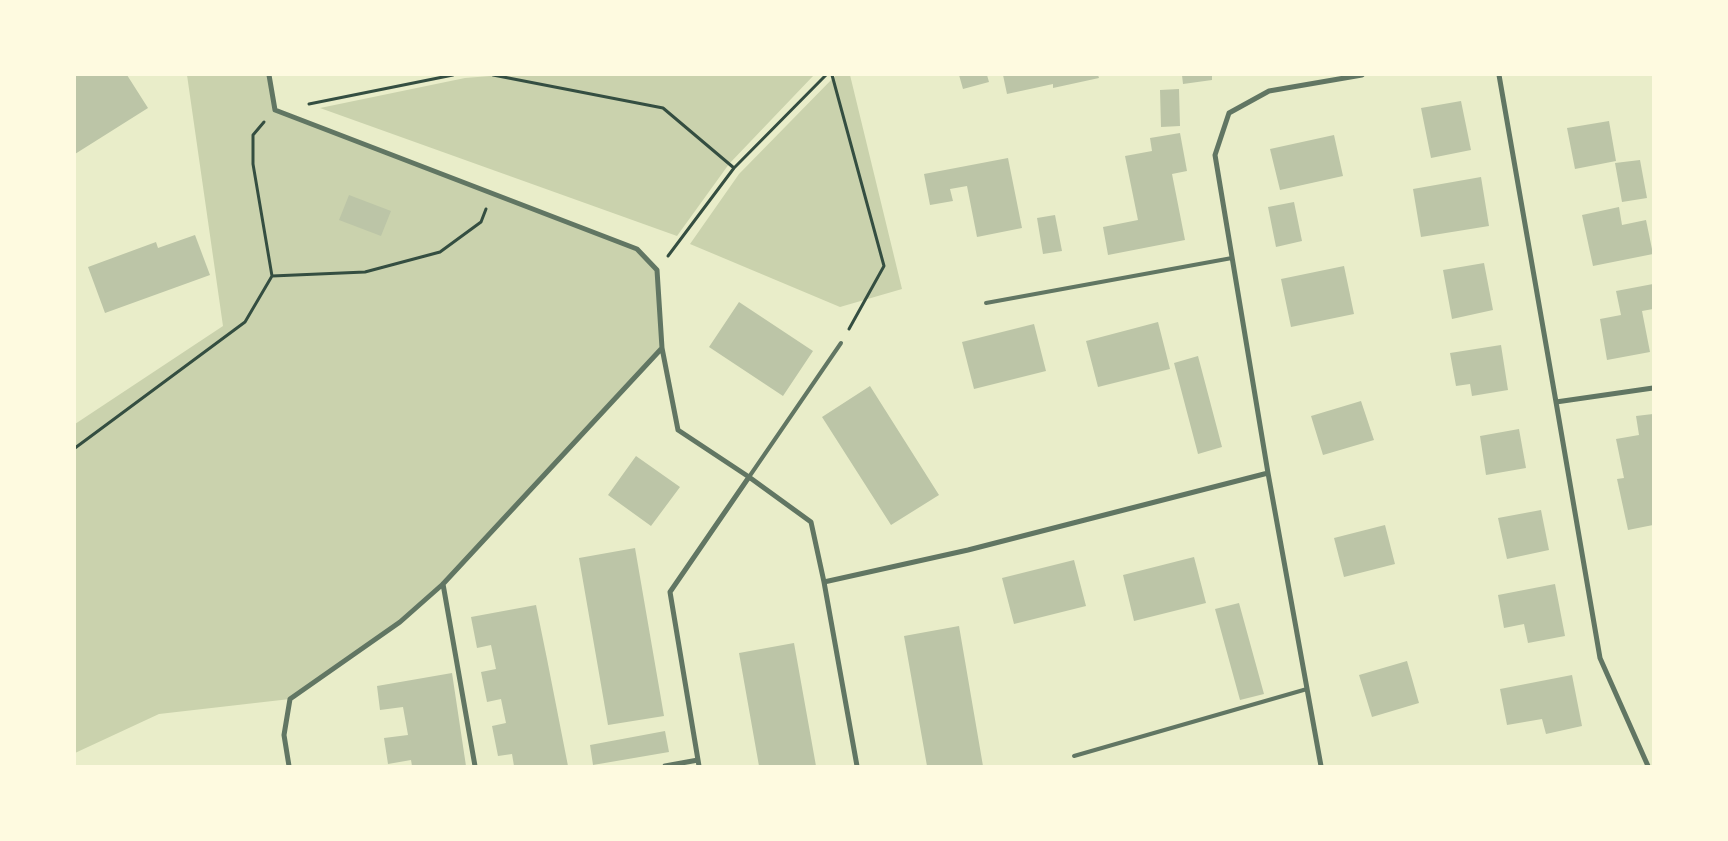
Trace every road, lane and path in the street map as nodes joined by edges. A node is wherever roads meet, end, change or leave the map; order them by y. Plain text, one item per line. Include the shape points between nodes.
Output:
1 (269, 75) edge
2 (454, 75) edge
3 (493, 75) edge
4 (530, 75) edge
5 (826, 75) edge
6 (832, 75) edge
7 (1362, 75) edge
8 (1498, 75) edge
9 (529, 82) junction
10 (275, 110) junction
11 (734, 168) junction
12 (492, 194) junction
13 (1232, 258) junction
14 (657, 270) junction
15 (272, 276) junction
16 (986, 303) dead end
17 (841, 343) joint
18 (662, 348) junction
19 (1653, 388) edge
20 (1556, 402) junction
21 (75, 448) edge
22 (1268, 473) junction
23 (749, 477) junction
24 (824, 582) junction
25 (443, 584) junction
26 (1307, 689) junction
27 (1074, 756) dead end
28 (699, 763) edge
29 (290, 766) edge
30 (475, 766) edge
31 (665, 766) edge
32 (857, 766) edge
33 (1321, 766) edge
34 (1648, 766) edge

1 - 10 street
2 - 10 path
3 - 9 path
4 - 9 path
5 - 11 path
6 - 17 path via 884,266
7 - 13 street via 1269,91 1229,113 1215,155
8 - 20 street
9 - 11 path via 663,108
10 - 12 street
10 - 15 path via 253,135 253,164
11 - 14 path
12 - 14 street via 637,249
12 - 15 path via 481,222 440,252 365,272
13 - 16 lane
13 - 22 street
14 - 18 street
15 - 21 path via 245,322
17 - 23 lane
18 - 23 street via 678,430
18 - 25 street
19 - 20 street
20 - 34 street via 1600,658
22 - 24 street via 968,550
22 - 26 street
23 - 24 street via 811,522
23 - 28 street via 670,592
24 - 32 street
25 - 29 street via 400,622 290,699 284,735
25 - 30 street
26 - 27 lane
26 - 33 street
28 - 31 street

